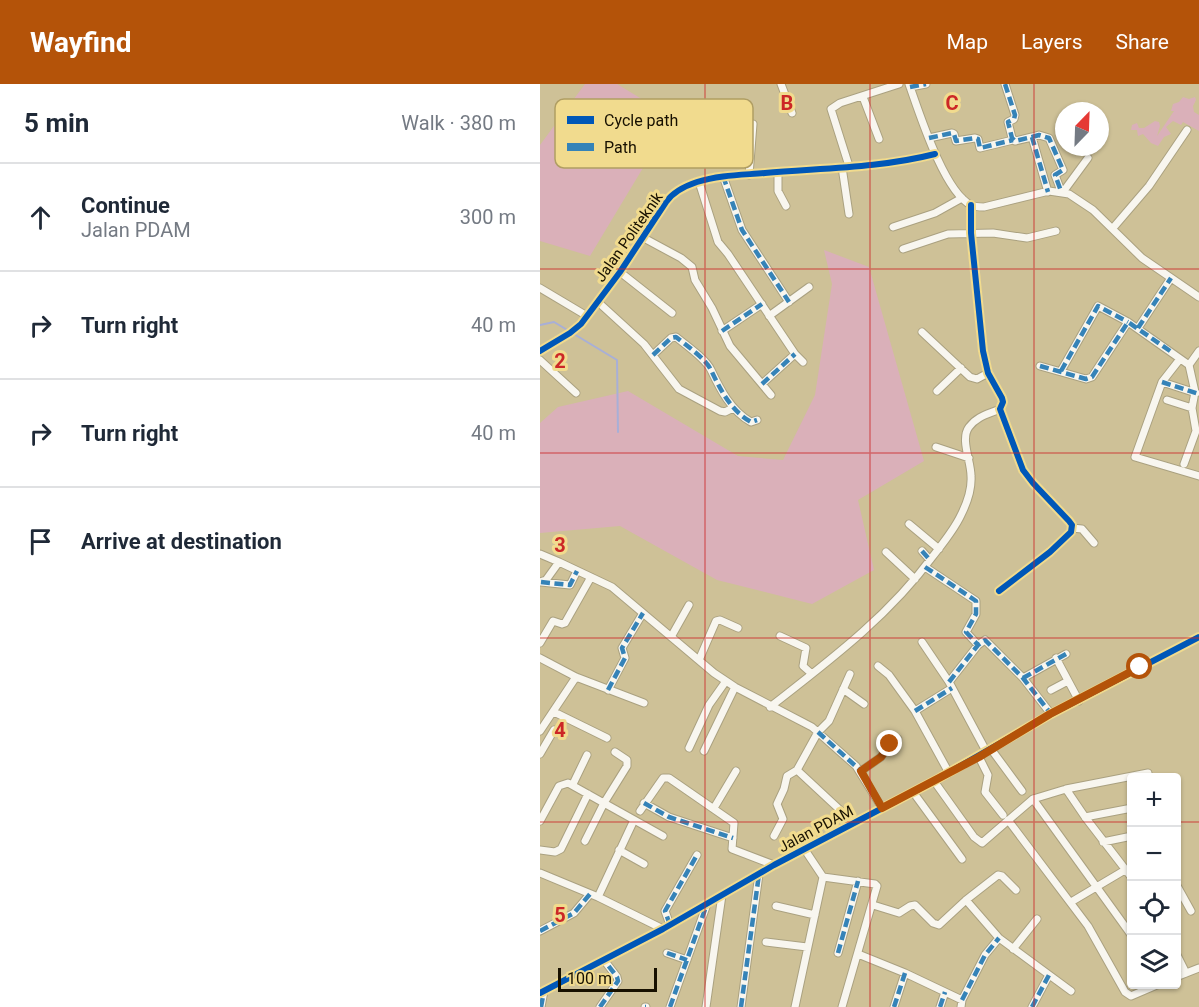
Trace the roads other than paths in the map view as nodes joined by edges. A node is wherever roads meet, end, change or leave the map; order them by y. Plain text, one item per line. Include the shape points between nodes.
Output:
1 (781, 84) edge
2 (899, 84) edge
3 (926, 84) edge
4 (1005, 84) edge
5 (909, 86) edge
6 (863, 97) junction
7 (792, 113) dead end
8 (1187, 130) dead end
9 (1032, 137) junction
10 (929, 138) junction
11 (879, 139) dead end
12 (1013, 140) junction
13 (935, 154) junction
14 (1088, 158) dead end
15 (845, 167) junction
16 (750, 168) edge
17 (778, 172) junction
18 (749, 175) junction
19 (723, 176) junction
20 (699, 182) junction
21 (1048, 192) junction
22 (1062, 192) junction
23 (962, 198) junction
24 (971, 205) junction
25 (786, 206) dead end
26 (849, 214) dead end
27 (893, 226) dead end
28 (1113, 228) junction
29 (1056, 231) dead end
30 (972, 233) junction
31 (642, 237) junction
32 (903, 249) dead end
33 (620, 272) junction
34 (1171, 278) junction
35 (809, 287) dead end
36 (540, 288) edge
37 (1199, 297) edge
38 (598, 302) junction
39 (789, 302) junction
40 (762, 304) junction
41 (672, 313) dead end
42 (587, 316) junction
43 (769, 316) junction
44 (1128, 322) junction
45 (1137, 328) junction
46 (722, 331) junction
47 (922, 332) dead end
48 (540, 351) edge
49 (1199, 351) edge
50 (795, 354) junction
51 (653, 355) junction
52 (1180, 359) junction
53 (540, 360) edge
54 (803, 362) dead end
55 (1189, 365) junction
56 (1040, 366) dead end
57 (961, 368) junction
58 (1061, 370) junction
59 (988, 374) junction
60 (1162, 382) junction
61 (762, 384) junction
62 (937, 391) dead end
63 (576, 393) dead end
64 (1197, 393) edge
65 (771, 395) dead end
66 (1167, 400) dead end
67 (733, 408) junction
68 (1192, 408) junction
69 (1000, 410) junction
70 (757, 420) dead end
71 (936, 447) dead end
72 (969, 458) junction
73 (1184, 464) dead end
74 (1199, 476) edge
75 (909, 524) dead end
76 (1072, 528) junction
77 (1094, 543) dead end
78 (939, 549) junction
79 (922, 551) dead end
80 (886, 552) dead end
81 (540, 554) edge
82 (930, 560) junction
83 (560, 562) junction
84 (925, 567) junction
85 (577, 571) junction
86 (591, 577) junction
87 (915, 579) junction
88 (541, 582) edge
89 (999, 591) dead end
90 (689, 605) dead end
91 (643, 613) junction
92 (738, 628) dead end
93 (780, 636) dead end
94 (670, 637) junction
95 (1199, 637) edge
96 (922, 642) dead end
97 (540, 644) edge
98 (978, 645) junction
99 (1066, 654) dead end
100 (540, 658) edge
101 (1056, 658) junction
102 (699, 660) junction
103 (878, 666) dead end
104 (812, 674) junction
105 (850, 674) dead end
106 (576, 677) junction
107 (1023, 678) junction
108 (726, 681) junction
109 (1068, 681) junction
110 (950, 685) junction
111 (735, 687) junction
112 (843, 689) junction
113 (608, 690) junction
114 (1051, 690) dead end
115 (1078, 701) junction
116 (644, 703) dead end
117 (864, 704) dead end
118 (770, 707) junction
119 (915, 711) junction
120 (554, 712) junction
121 (1050, 714) junction
122 (543, 719) edge
123 (540, 730) edge
124 (554, 730) dead end
125 (818, 732) junction
126 (608, 738) dead end
127 (898, 739) dead end
128 (689, 748) dead end
129 (541, 750) edge
130 (988, 750) junction
131 (615, 752) dead end
132 (704, 752) dead end
133 (587, 754) dead end
134 (979, 757) junction
135 (797, 770) junction
136 (736, 771) dead end
137 (861, 771) junction
138 (949, 773) junction
139 (1127, 777) edge
140 (934, 781) junction
141 (573, 784) junction
142 (1066, 789) junction
143 (1022, 791) dead end
144 (913, 792) junction
145 (588, 794) junction
146 (1034, 799) junction
147 (604, 803) junction
148 (644, 803) junction
149 (714, 808) junction
150 (882, 808) junction
151 (1127, 809) edge
152 (640, 811) dead end
153 (1005, 818) junction
154 (1085, 818) junction
155 (634, 820) junction
156 (540, 821) edge
157 (854, 823) junction
158 (663, 836) dead end
159 (774, 836) dead end
160 (1127, 837) edge
161 (733, 838) junction
162 (585, 841) dead end
163 (1103, 842) junction
164 (540, 850) edge
165 (619, 850) junction
166 (805, 850) junction
167 (697, 855) dead end
168 (962, 859) dead end
169 (644, 864) dead end
170 (774, 865) junction
171 (1125, 870) junction
172 (540, 873) edge
173 (1127, 873) edge
174 (759, 874) junction
175 (823, 877) junction
176 (858, 881) junction
177 (1096, 886) junction
178 (1016, 890) dead end
179 (1181, 893) edge
180 (594, 895) junction
181 (722, 896) junction
182 (966, 900) junction
183 (1071, 902) junction
184 (707, 904) junction
185 (873, 904) junction
186 (776, 906) dead end
187 (1191, 911) dead end
188 (815, 915) junction
189 (1037, 919) dead end
190 (666, 927) junction
191 (540, 930) edge
192 (1130, 935) edge
193 (999, 938) junction
194 (766, 942) dead end
195 (807, 947) junction
196 (1013, 949) junction
197 (667, 952) dead end
198 (838, 953) dead end
199 (858, 954) junction
200 (604, 960) junction
201 (687, 960) junction
202 (1181, 963) edge
203 (1199, 968) edge
204 (905, 973) junction
205 (1186, 973) junction
206 (1049, 975) junction
207 (1181, 975) edge
208 (1147, 989) edge
209 (1071, 991) dead end
210 (542, 992) edge
211 (945, 992) junction
212 (962, 1004) edge
213 (541, 1007) edge
214 (600, 1007) edge
215 (670, 1007) edge
216 (706, 1007) edge
217 (741, 1007) edge
218 (795, 1007) edge
219 (842, 1007) edge
220 (894, 1007) edge
221 (940, 1007) edge
222 (1032, 1007) edge

1 - 7 street
2 - 6 street
3 - 5 street
4 - 12 street via 1015,115 1008,124
5 - 10 street
6 - 11 street
6 - 15 street via 835,106 831,112
8 - 28 street via 1149,186
9 - 12 street
9 - 21 street
9 - 22 street via 1049,138 1063,170 1055,175
10 - 12 street via 952,133 959,142 975,138 980,148
10 - 13 street
13 - 15 street, Jalan Politeknik
13 - 23 street
14 - 22 street
15 - 17 street, Jalan Politeknik
15 - 26 street
16 - 18 street
17 - 18 street, Jalan Politeknik
17 - 25 street via 778,191
18 - 19 street, Jalan Politeknik
19 - 20 street, Jalan Politeknik
19 - 39 street via 742,230
20 - 31 street, Jalan Politeknik via 669,197
20 - 40 street via 718,242
21 - 22 street
21 - 24 street via 990,206
22 - 28 street via 1079,199
23 - 24 street
23 - 27 street via 935,213
24 - 30 street
28 - 34 street via 1142,258
29 - 30 street via 1027,238
30 - 32 street via 948,234
30 - 59 street
31 - 33 street, Jalan Politeknik
31 - 46 street via 692,267
33 - 38 street, Jalan Politeknik
33 - 41 street
34 - 37 street
34 - 45 street
35 - 39 street
36 - 42 street
38 - 42 street, Jalan Politeknik
38 - 51 street
39 - 43 street
40 - 43 street
40 - 46 street
42 - 48 street, Jalan Politeknik via 572,332
43 - 50 street
44 - 45 street
44 - 58 street via 1092,378
44 - 58 street via 1098,306
45 - 52 street
46 - 61 street
47 - 57 street
49 - 55 street
50 - 54 street
50 - 61 street
51 - 67 street via 679,389 720,411
51 - 67 street via 676,337 710,368
52 - 55 street
52 - 60 street
53 - 63 street
55 - 64 street
56 - 58 street
57 - 59 street via 974,379
57 - 62 street
59 - 69 street via 1002,398
60 - 64 street
60 - 74 street via 1134,457
61 - 65 street
64 - 68 street
66 - 68 street
67 - 70 street via 751,422
68 - 73 street via 1196,431
69 - 72 street via 979,418 968,429
69 - 76 street via 1023,470
71 - 72 street
72 - 78 street via 968,499
75 - 78 street
76 - 77 street via 1082,529
76 - 89 street via 1050,552
78 - 82 street
79 - 82 street
80 - 87 street
81 - 83 street
82 - 84 street
83 - 85 street
83 - 88 street
84 - 87 street
84 - 98 street via 976,602 976,614 966,633
85 - 86 street
85 - 88 street via 570,585
86 - 91 street via 612,587
86 - 97 street via 565,623 553,621
87 - 104 street via 883,616
90 - 94 street
91 - 94 street
91 - 113 street via 622,648 625,658
92 - 102 street via 716,621
93 - 104 street via 806,648 803,666
94 - 102 street
95 - 115 street, Jalan PDAM
96 - 110 street
98 - 107 street via 985,640
98 - 110 street
99 - 101 street
100 - 106 street
101 - 107 street
101 - 109 street
102 - 108 street
103 - 119 street
104 - 118 street
105 - 112 street
106 - 113 street
106 - 120 street
107 - 121 street
108 - 111 street
108 - 128 street via 709,705
109 - 114 street
109 - 115 street
110 - 119 street
110 - 130 street
111 - 118 street
111 - 132 street
112 - 117 street
112 - 125 street via 830,721
113 - 116 street
115 - 121 street, Jalan PDAM
118 - 125 street
119 - 138 street
120 - 122 street
120 - 126 street
121 - 130 street, Jalan PDAM
122 - 123 street
124 - 129 street
125 - 135 street
125 - 137 street
127 - 137 street
130 - 134 street, Jalan PDAM
130 - 143 street
131 - 147 street via 628,764
133 - 141 street
134 - 138 street, Jalan PDAM
134 - 153 street via 988,775 985,792
135 - 157 street
135 - 159 street via 787,776 777,804 783,819
136 - 149 street
137 - 150 street
138 - 140 street, Jalan PDAM
139 - 142 street
140 - 144 street, Jalan PDAM
140 - 153 street via 979,842
141 - 145 street
141 - 156 street via 559,786
142 - 146 street
142 - 154 street
144 - 150 street, Jalan PDAM
144 - 168 street
145 - 147 street
145 - 164 street via 561,849
146 - 153 street
146 - 177 street
147 - 155 street
147 - 162 street
148 - 149 street via 666,777
148 - 152 street
148 - 161 street via 669,817
149 - 161 street via 734,823
150 - 157 street, Jalan PDAM
151 - 154 street
153 - 183 street
154 - 163 street
155 - 158 street
155 - 165 street
157 - 166 street, Jalan PDAM
160 - 163 street
161 - 170 street via 732,849
163 - 171 street
165 - 169 street
165 - 180 street
166 - 170 street, Jalan PDAM
166 - 175 street
167 - 190 street via 665,911
170 - 174 street, Jalan PDAM
171 - 173 street
171 - 177 street
172 - 180 street
174 - 181 street, Jalan PDAM
174 - 217 street
175 - 176 street
175 - 188 street
176 - 185 street via 877,885
176 - 198 street
177 - 183 street
177 - 192 street
178 - 182 street via 998,875
179 - 187 street
180 - 190 street
180 - 191 street via 574,913
181 - 184 street, Jalan PDAM
181 - 216 street
182 - 185 street via 939,925 915,906 899,913
182 - 193 street
183 - 208 street via 1128,994
184 - 190 street, Jalan PDAM
184 - 201 street
185 - 199 street
186 - 188 street
188 - 195 street
189 - 196 street
190 - 200 street, Jalan PDAM
193 - 196 street
193 - 212 street via 985,956
194 - 195 street
195 - 218 street
196 - 206 street
197 - 201 street
199 - 204 street
199 - 219 street
200 - 210 street, Jalan PDAM
200 - 214 street via 618,981
201 - 215 street
202 - 205 street
203 - 205 street
204 - 211 street
204 - 220 street
205 - 207 street
206 - 209 street
206 - 222 street
210 - 213 street
211 - 212 street
211 - 221 street

